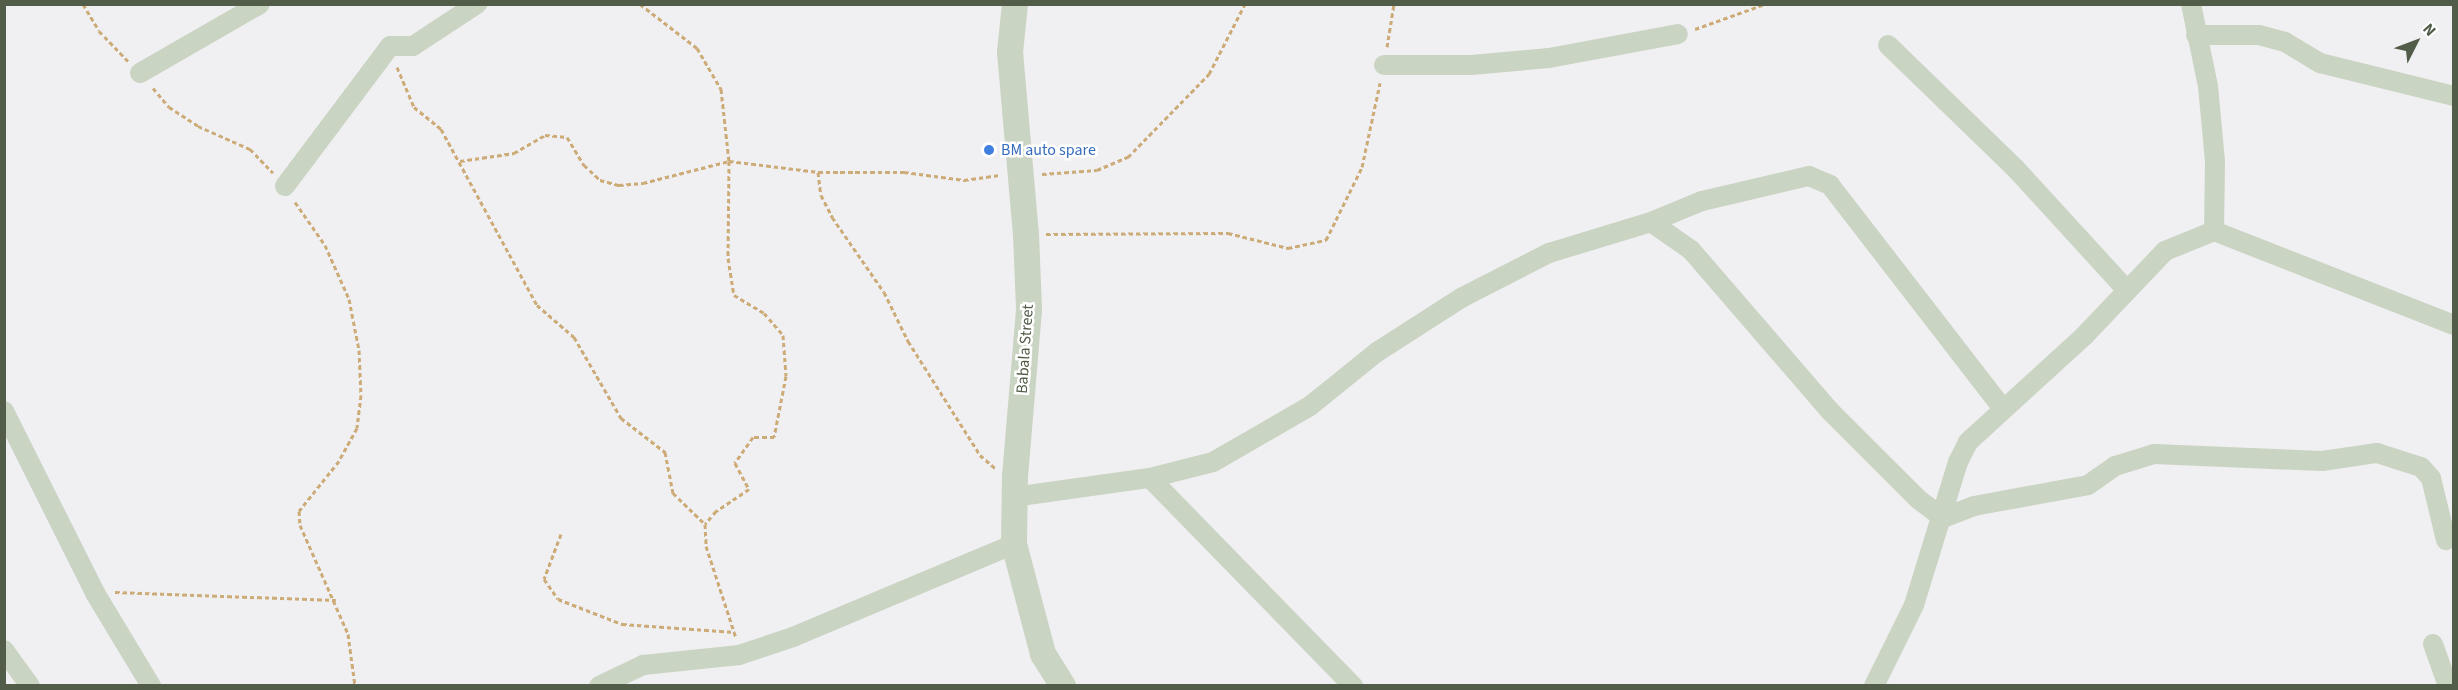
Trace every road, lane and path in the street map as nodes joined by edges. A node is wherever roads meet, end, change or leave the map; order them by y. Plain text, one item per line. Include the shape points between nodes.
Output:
1 (83, 4) edge
2 (260, 4) edge
3 (477, 4) edge
4 (640, 4) edge
5 (1015, 4) edge
6 (1245, 4) edge
7 (1395, 4) edge
8 (1765, 4) edge
9 (2191, 4) edge
10 (456, 9) edge
11 (1678, 34) joint
12 (2196, 35) junction
13 (1888, 45) dead end
14 (390, 46) junction
15 (1384, 65) junction
16 (140, 73) junction
17 (2454, 96) edge
18 (460, 161) junction
19 (729, 161) junction
20 (1018, 171) junction
21 (818, 172) junction
22 (285, 186) junction
23 (1650, 222) junction
24 (2214, 231) junction
25 (1026, 234) junction
26 (2126, 289) junction
27 (2454, 326) edge
28 (2004, 410) junction
29 (4, 411) edge
30 (1150, 478) junction
31 (1014, 487) junction
32 (1943, 518) junction
33 (705, 524) junction
34 (561, 534) dead end
35 (2445, 540) dead end
36 (1014, 544) junction
37 (95, 593) junction
38 (336, 600) junction
39 (735, 632) junction
40 (2433, 644) dead end
41 (4, 650) edge
42 (739, 655) junction
43 (30, 686) edge
44 (151, 686) edge
45 (355, 686) edge
46 (599, 686) edge
47 (1062, 686) edge
48 (1353, 686) edge
49 (1874, 686) edge
50 (2448, 686) edge

1 - 16 path via 99,31
2 - 16 street
3 - 10 street
4 - 19 path via 697,48 713,71 721,89
5 - 20 street, Babala Street via 1010,52
6 - 20 path via 1209,75 1128,157 1096,170 1057,175
7 - 15 path
8 - 11 path
9 - 12 street
10 - 14 street via 413,46
11 - 15 street via 1549,58 1471,65
12 - 17 street via 2259,35 2285,42 2320,63
12 - 24 street via 2208,86 2215,162
13 - 26 street via 1908,69 2007,160
14 - 18 path via 414,107 441,129
14 - 22 street
15 - 25 path via 1362,167 1326,240 1288,248 1228,233
16 - 22 path via 169,107 250,149
18 - 19 path via 514,153 545,135 567,137 584,165 600,180 619,185 643,183
18 - 33 path via 537,305 573,337 621,418 665,452 673,493
19 - 21 path
19 - 33 path via 728,258 734,295 764,313 783,335 786,376 774,437 753,437 735,463 749,489 716,511
20 - 21 path via 964,180 903,172
20 - 25 street, Babala Street
21 - 31 path via 821,195 832,217 884,292 909,341 980,455
22 - 38 path via 326,245 348,299 359,350 361,395 357,428 339,461 299,511 300,525
23 - 28 street via 1702,201 1809,176 1830,185
23 - 30 street via 1539,258 1461,298 1377,352 1310,406 1249,442 1213,462
23 - 32 street via 1690,250 1830,411 1918,499
24 - 26 street via 2165,251
24 - 27 street
25 - 31 street, Babala Street via 1029,310
26 - 28 street via 2085,335
28 - 32 street via 1968,442 1958,462
29 - 37 street
30 - 31 street
30 - 48 street
31 - 36 street, Babala Street
32 - 35 street via 1974,506 2088,485 2115,466 2154,454 2322,461 2377,453 2421,467 2431,478
32 - 49 street via 1914,605
33 - 39 path via 706,546
34 - 39 path via 544,579 558,599 622,624
36 - 42 street via 793,637
36 - 47 street, Babala Street via 1043,654
37 - 38 path via 148,591
37 - 44 street
38 - 45 path via 355,659
39 - 42 path
40 - 50 street
41 - 43 street
42 - 46 street via 643,664

